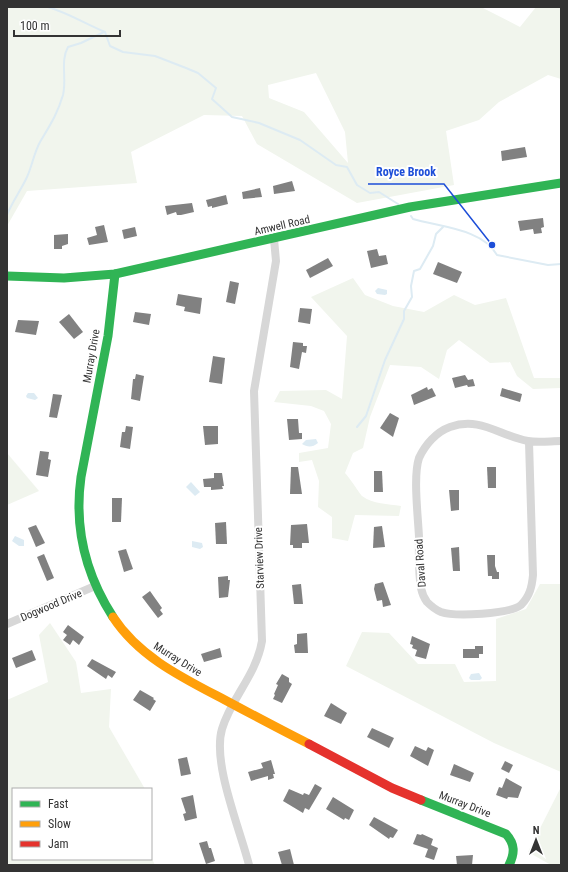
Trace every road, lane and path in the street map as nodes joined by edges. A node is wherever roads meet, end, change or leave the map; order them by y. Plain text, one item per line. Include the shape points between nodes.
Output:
1 (561, 183) edge
2 (274, 239) junction
3 (115, 274) junction
4 (7, 276) edge
5 (561, 441) edge
6 (529, 442) junction
7 (95, 586) junction
8 (7, 624) edge
9 (234, 705) junction
10 (249, 865) edge
11 (509, 865) edge

1 - 2 street, Amwell Road via 410,207
2 - 3 street, Amwell Road
2 - 9 street, Starview Drive via 276,261 254,391 262,641 256,664
3 - 4 street, Amwell Road via 64,278
3 - 7 street, Murray Drive via 79,499 82,541
5 - 6 street, Daval Road
6 - 6 street, Daval Road via 533,575 532,588 527,599 515,608 499,613 441,612 427,602 420,583 416,470 424,448 440,432 462,424 483,425
7 - 8 street, Dogwood Drive
7 - 9 street, Murray Drive via 115,621 152,659
9 - 10 street, Starview Drive via 222,728 220,756
9 - 11 street, Murray Drive via 392,788 501,831 512,839 514,845 515,853

